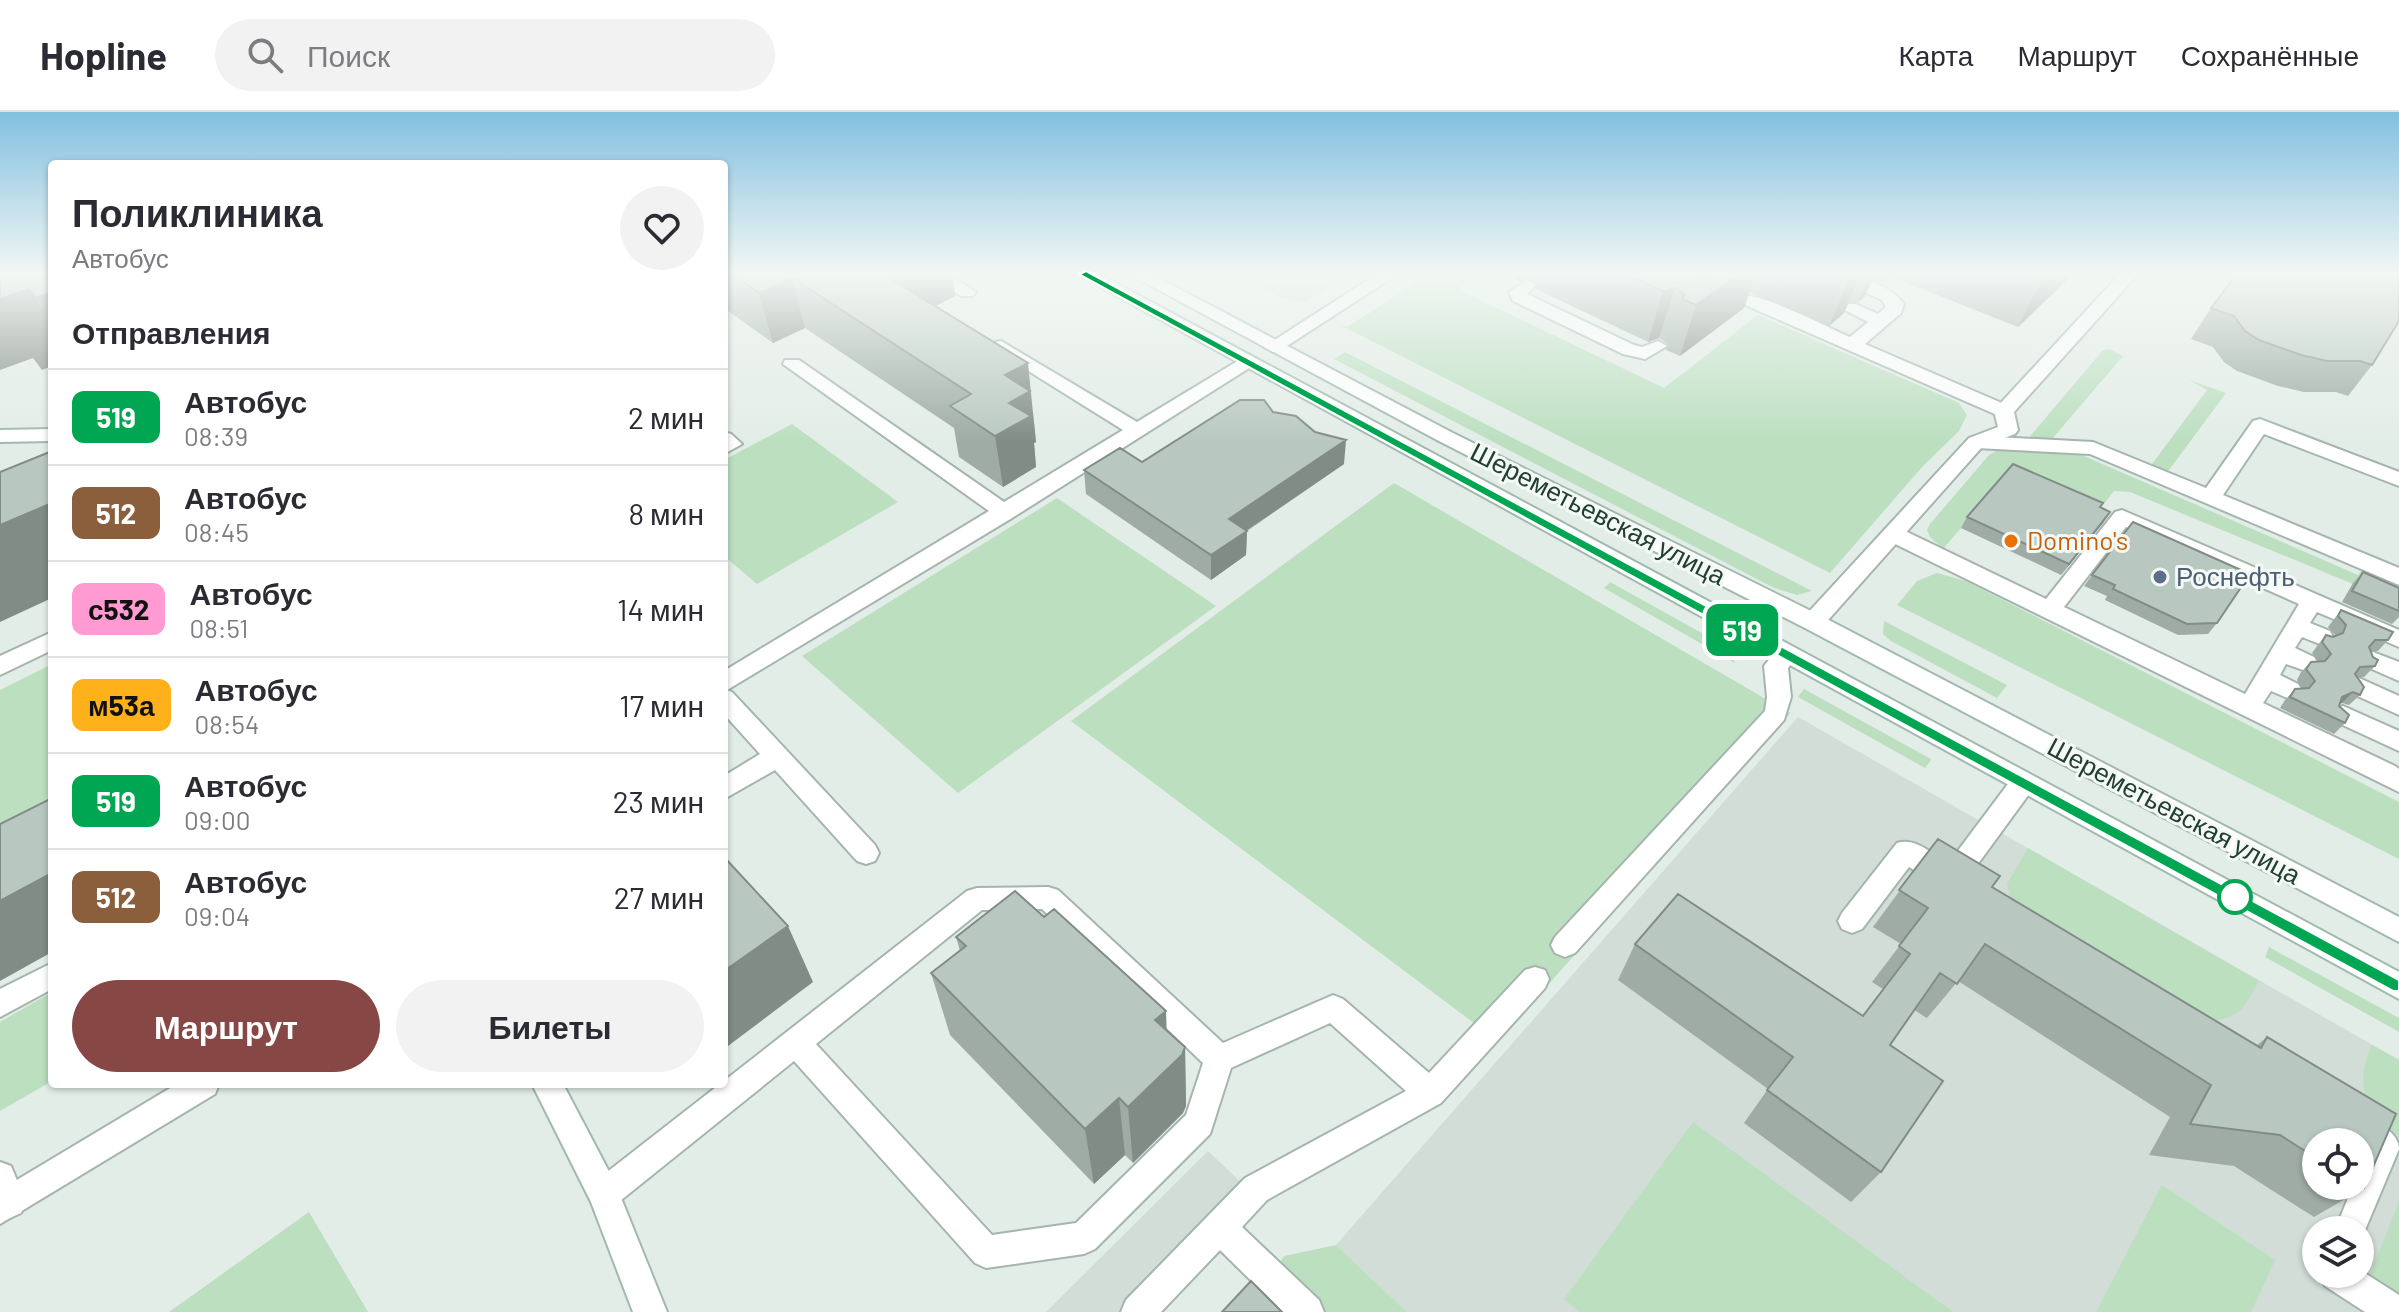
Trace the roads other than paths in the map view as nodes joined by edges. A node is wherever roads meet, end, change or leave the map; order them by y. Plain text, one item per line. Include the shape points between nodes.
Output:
1 (1188, 330) edge
2 (1242, 330) edge
3 (1300, 330) edge
4 (1587, 330) edge
5 (1817, 330) edge
6 (1870, 330) edge
7 (2078, 330) edge
8 (981, 334) edge
9 (1852, 345) junction
10 (1658, 346) dead end
11 (1273, 347) junction
12 (1248, 363) junction
13 (792, 364) dead end
14 (2004, 411) junction
15 (1138, 431) junction
16 (48, 435) edge
17 (0, 436) edge
18 (1976, 442) junction
19 (2399, 479) edge
20 (2210, 498) junction
21 (1005, 513) junction
22 (1893, 534) junction
23 (2399, 577) edge
24 (2312, 601) junction
25 (2050, 610) junction
26 (1813, 622) junction
27 (2297, 626) junction
28 (2322, 637) edge
29 (2399, 639) edge
30 (48, 642) edge
31 (2282, 652) junction
32 (1786, 654) junction
33 (2373, 660) edge
34 (2306, 663) edge
35 (0, 666) edge
36 (2399, 672) edge
37 (2266, 678) junction
38 (728, 680) edge
39 (2359, 687) edge
40 (2290, 690) edge
41 (728, 702) edge
42 (2399, 706) edge
43 (2249, 707) junction
44 (2343, 715) edge
45 (2399, 744) edge
46 (777, 756) junction
47 (2392, 778) edge
48 (2023, 783) junction
49 (728, 787) edge
50 (866, 853) dead end
51 (1952, 879) junction
52 (1979, 896) edge
53 (1852, 921) dead end
54 (2399, 930) edge
55 (1565, 945) dead end
56 (48, 977) edge
57 (1535, 979) dead end
58 (2399, 986) edge
59 (0, 1004) edge
60 (796, 1042) junction
61 (1219, 1059) junction
62 (197, 1088) edge
63 (549, 1088) edge
64 (1430, 1093) junction
65 (2331, 1112) edge
66 (604, 1194) junction
67 (3, 1196) edge
68 (2357, 1216) edge
69 (1219, 1227) junction
70 (2358, 1288) edge
71 (650, 1312) edge
72 (1138, 1312) edge
73 (1307, 1312) edge
74 (2395, 1312) edge

1 - 12 main road, Шереметьевская улица
2 - 11 main road, Шереметьевская улица
3 - 11 main road
4 - 10 main road via 1629,350 1645,353
5 - 9 main road
6 - 9 main road
7 - 14 main road
8 - 15 main road
9 - 14 main road
11 - 26 main road, Шереметьевская улица
12 - 15 main road
12 - 32 main road, Шереметьевская улица
13 - 21 main road
14 - 18 main road via 2008,430
15 - 21 main road
16 - 17 main road
18 - 20 main road via 2093,448
18 - 22 main road
19 - 20 main road via 2260,425
20 - 23 main road
21 - 38 main road
22 - 25 main road
22 - 26 main road
24 - 25 main road via 2122,517
24 - 27 main road
24 - 29 main road
25 - 43 main road
26 - 54 main road, Шереметьевская улица
27 - 28 main road
27 - 31 main road
30 - 35 main road
31 - 34 main road
31 - 37 main road
32 - 48 main road, Шереметьевская улица
32 - 55 main road via 1776,666 1776,714
33 - 36 main road
37 - 40 main road
37 - 43 main road
39 - 42 main road
41 - 46 main road
43 - 47 main road
44 - 45 main road
45 - 47 main road
46 - 49 main road
46 - 50 main road
48 - 51 main road
48 - 58 main road, Шереметьевская улица
51 - 52 main road
51 - 53 main road via 1906,851
56 - 59 main road
57 - 64 main road
60 - 61 main road via 977,899 1048,898
60 - 61 main road via 986,1252 1084,1238 1199,1124
60 - 66 main road
61 - 64 main road via 1333,1008
62 - 67 main road
63 - 66 main road
64 - 69 main road via 1256,1189
65 - 68 main road via 2385,1146
66 - 71 main road
69 - 72 main road
69 - 73 main road
70 - 74 main road

